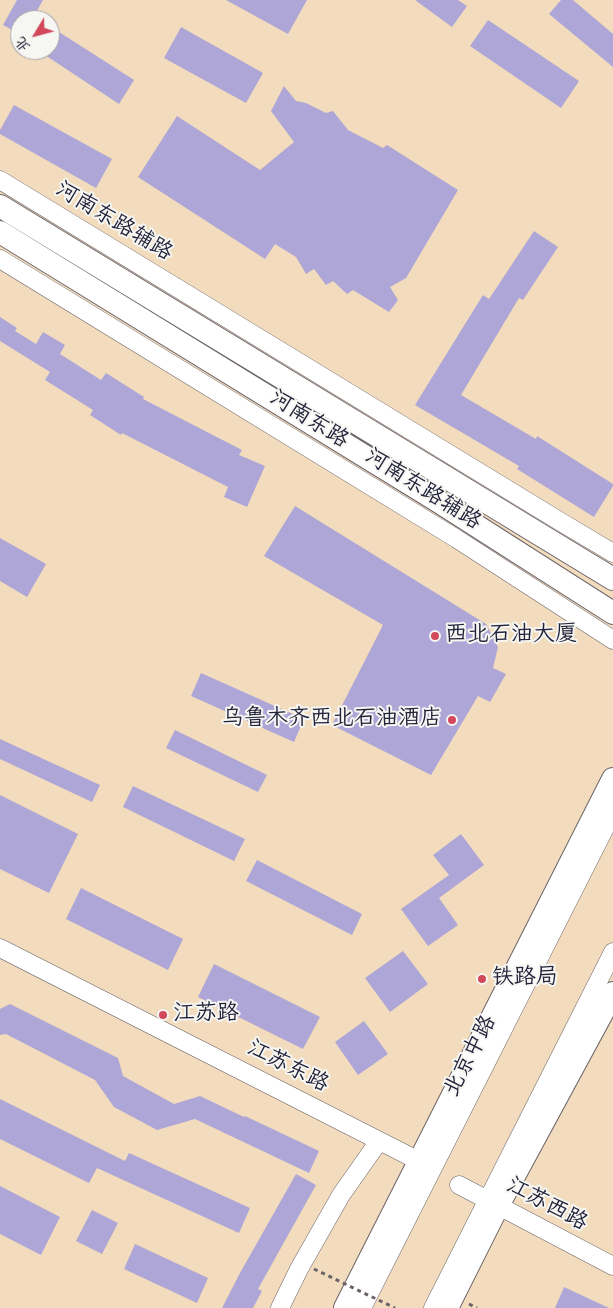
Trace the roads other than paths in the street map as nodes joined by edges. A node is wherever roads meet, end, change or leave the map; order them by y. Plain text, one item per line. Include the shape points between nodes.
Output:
1 (0, 180) edge
2 (0, 206) edge
3 (0, 232) edge
4 (0, 259) edge
5 (613, 553) edge
6 (613, 579) edge
7 (613, 613) edge
8 (613, 640) edge
9 (613, 779) edge
10 (613, 812) edge
11 (0, 948) edge
12 (613, 952) edge
13 (613, 993) edge
14 (379, 1141) junction
15 (419, 1161) junction
16 (459, 1185) dead end
17 (493, 1203) junction
18 (613, 1266) edge
19 (280, 1308) edge
20 (345, 1308) edge
21 (362, 1308) edge
22 (432, 1308) edge
23 (447, 1308) edge

1 - 5 street, 河南东路辅路
2 - 6 main road, 河南东路
3 - 7 main road, 河南东路 via 436,500
4 - 8 street, 河南东路辅路 via 457,539
9 - 15 main road, 北京中路
10 - 21 street
11 - 14 street, 江苏东路
12 - 17 street
13 - 17 main road
14 - 15 street, 江苏东路
14 - 19 street via 340,1195
15 - 20 main road, 北京中路
16 - 17 street, 江苏西路
17 - 18 street, 江苏西路
17 - 22 street
17 - 23 main road

